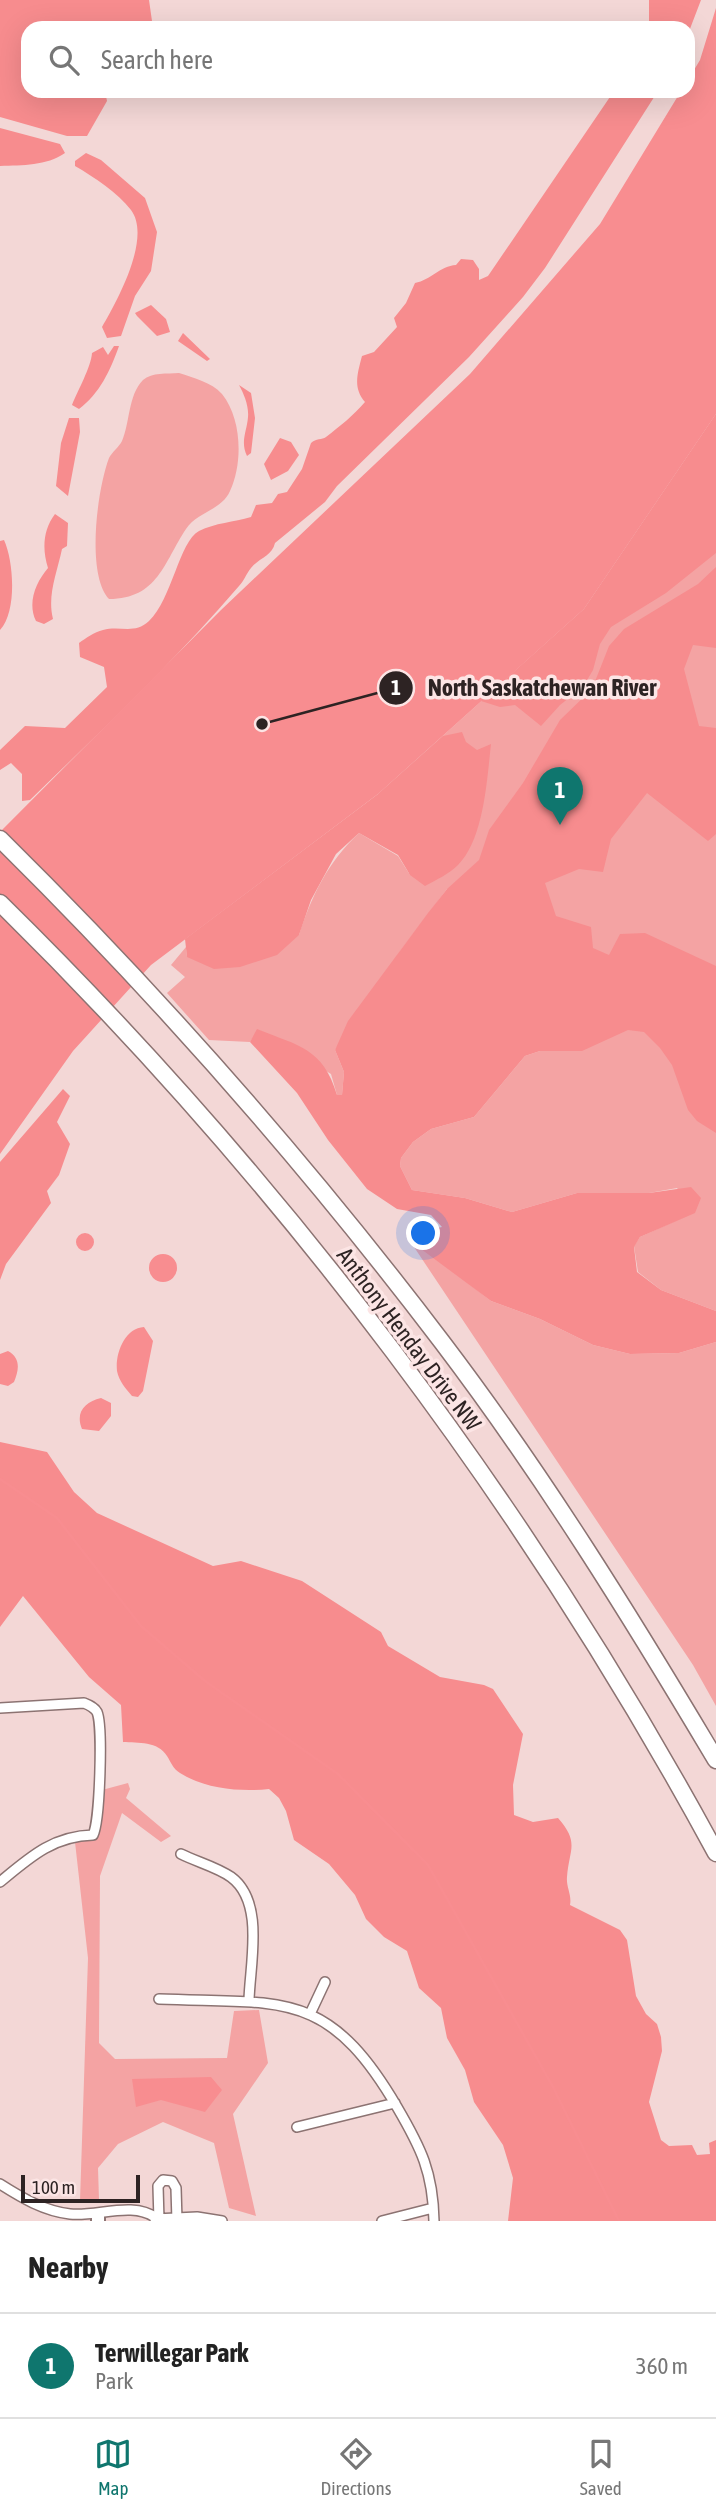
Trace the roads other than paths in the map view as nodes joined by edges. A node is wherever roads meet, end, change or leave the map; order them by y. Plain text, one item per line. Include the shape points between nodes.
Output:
1 (0, 839) edge
2 (0, 903) edge
3 (0, 1708) edge
4 (716, 1760) edge
5 (716, 1853) edge
6 (181, 1854) dead end
7 (0, 1882) edge
8 (325, 1982) dead end
9 (159, 1999) dead end
10 (249, 2000) junction
11 (310, 2014) junction
12 (395, 2103) junction
13 (297, 2127) dead end
14 (0, 2184) edge
15 (433, 2208) junction
16 (100, 2219) edge
17 (156, 2219) edge
18 (177, 2219) edge
19 (222, 2221) edge
20 (382, 2221) edge
21 (434, 2221) edge

1 - 4 highway, Anthony Henday Drive NW via 145,986 351,1225 503,1427 627,1611
2 - 5 highway, Anthony Henday Drive NW via 193,1108 407,1371 528,1542 637,1714
3 - 7 street via 78,1702 90,1706 98,1715 100,1746 98,1818 93,1835 42,1847
6 - 10 street via 229,1875 248,1898 252,1917
8 - 11 street
9 - 10 street
10 - 11 street
11 - 12 street via 350,2040
12 - 13 street
12 - 15 street via 431,2175
14 - 16 street via 51,2211
15 - 20 street
15 - 21 street
16 - 17 street via 111,2211 147,2211
17 - 18 street
17 - 18 street via 158,2186 163,2180 172,2181 176,2188
18 - 19 street

